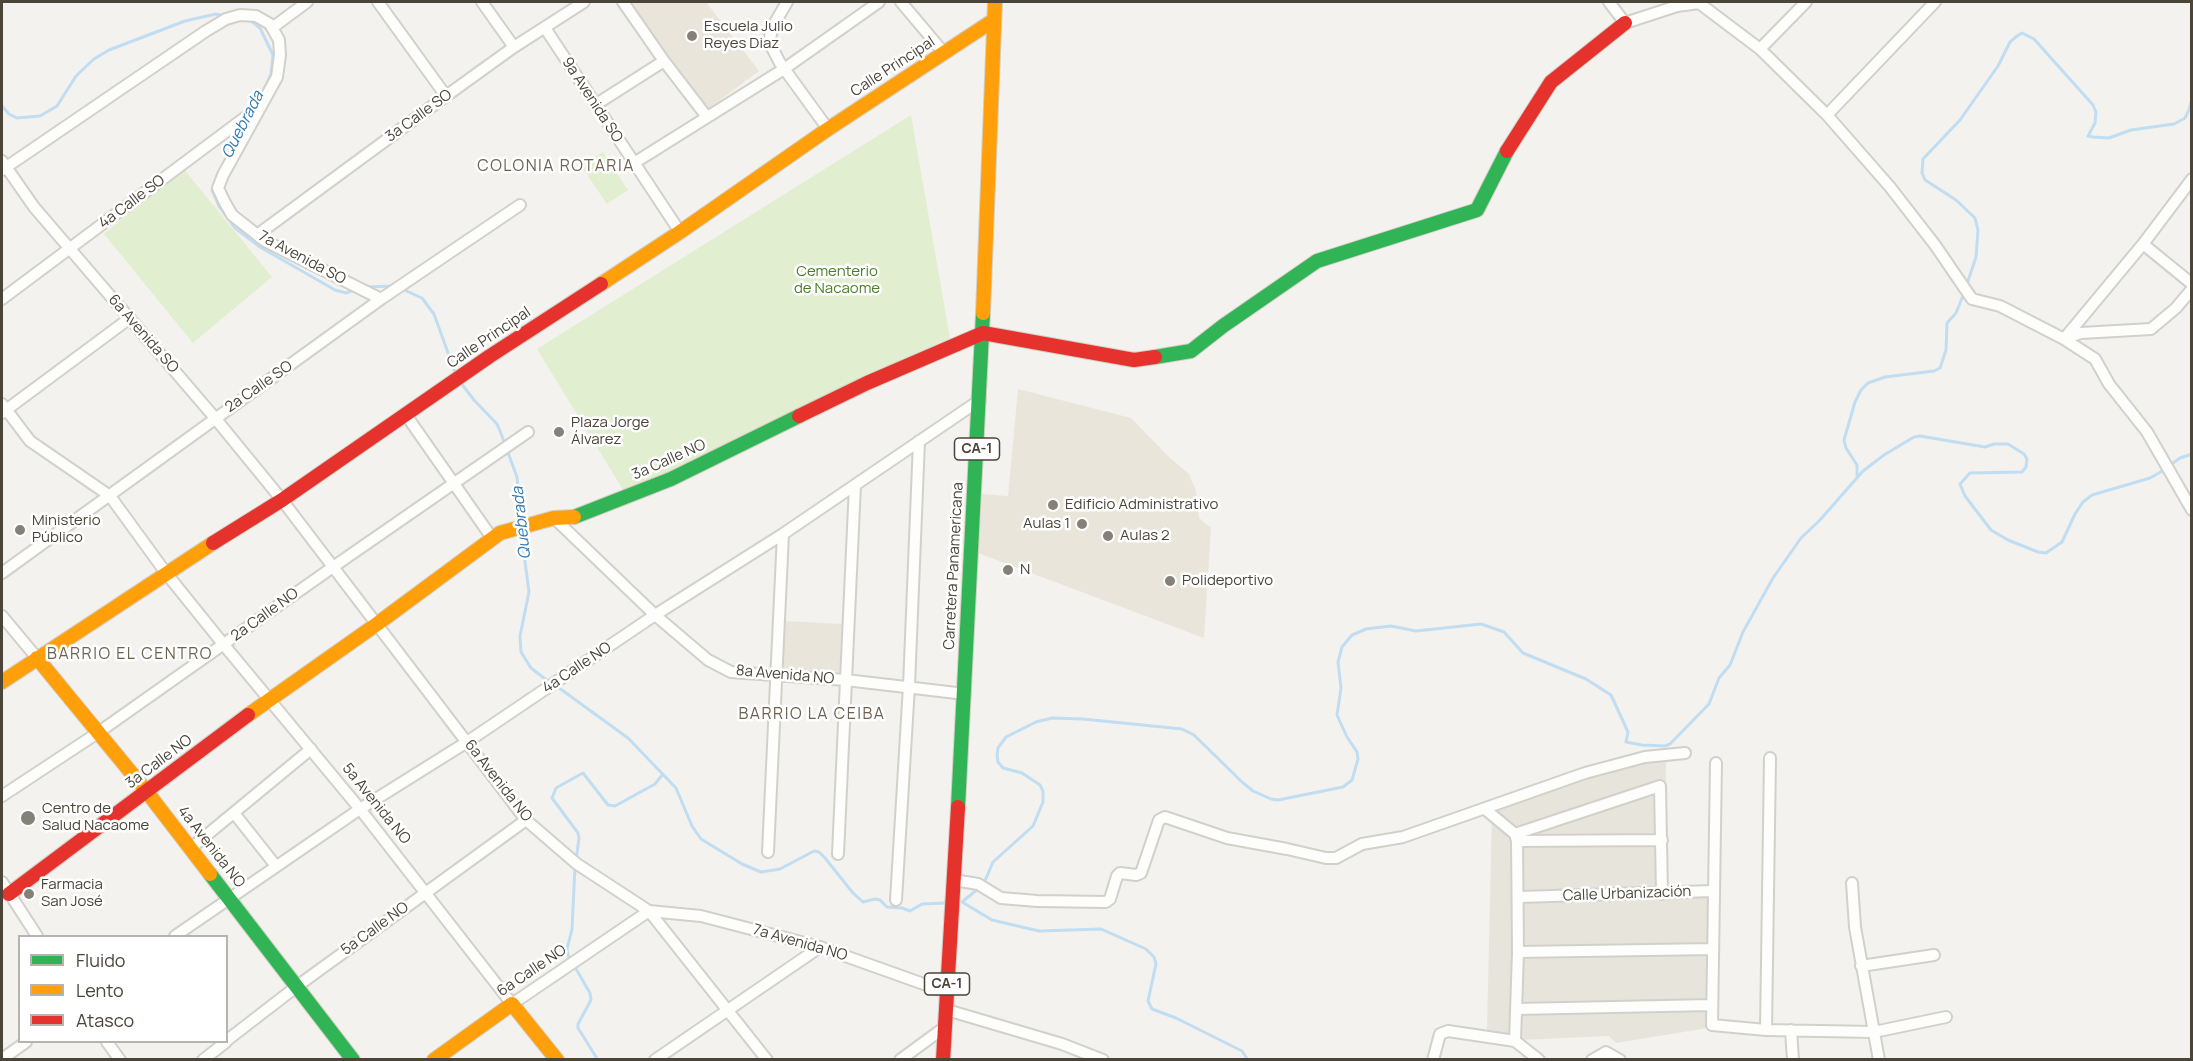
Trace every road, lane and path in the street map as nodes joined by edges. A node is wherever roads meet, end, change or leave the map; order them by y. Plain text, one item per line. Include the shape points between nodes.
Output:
1 (307, 2) edge
2 (378, 2) edge
3 (482, 2) edge
4 (584, 2) edge
5 (623, 2) edge
6 (787, 2) edge
7 (879, 2) edge
8 (901, 2) edge
9 (995, 2) edge
10 (1609, 2) edge
11 (1806, 2) edge
12 (1935, 2) edge
13 (994, 20) junction
14 (1625, 23) junction
15 (272, 28) junction
16 (545, 28) junction
17 (514, 47) junction
18 (1760, 50) junction
19 (944, 53) junction
20 (664, 61) junction
21 (784, 69) junction
22 (446, 96) junction
23 (262, 105) junction
24 (595, 105) junction
25 (1827, 115) junction
26 (707, 117) junction
27 (828, 129) junction
28 (634, 164) junction
29 (3, 166) edge
30 (2192, 179) edge
31 (520, 206) dead end
32 (680, 232) junction
33 (256, 235) junction
34 (2143, 244) junction
35 (69, 248) junction
36 (2192, 284) edge
37 (2192, 289) edge
38 (2, 299) edge
39 (381, 300) junction
40 (129, 318) junction
41 (983, 333) junction
42 (2064, 339) junction
43 (980, 400) junction
44 (3, 409) edge
45 (406, 415) junction
46 (215, 418) junction
47 (528, 432) dead end
48 (920, 441) junction
49 (454, 483) junction
50 (855, 485) junction
51 (110, 496) junction
52 (282, 500) junction
53 (2192, 510) edge
54 (554, 518) junction
55 (783, 534) junction
56 (492, 538) junction
57 (333, 567) junction
58 (2, 573) edge
59 (166, 573) junction
60 (655, 615) junction
61 (2, 616) edge
62 (377, 624) junction
63 (224, 645) junction
64 (38, 658) junction
65 (776, 674) junction
66 (846, 680) junction
67 (2, 682) edge
68 (909, 686) junction
69 (964, 694) junction
70 (270, 699) junction
71 (99, 732) junction
72 (467, 742) junction
73 (310, 749) junction
74 (1685, 753) dead end
75 (1770, 758) dead end
76 (1716, 764) dead end
77 (147, 792) junction
78 (2, 796) edge
79 (360, 809) junction
80 (1485, 809) junction
81 (234, 813) junction
82 (526, 820) junction
83 (1516, 838) junction
84 (1662, 840) junction
85 (191, 848) junction
86 (768, 852) dead end
87 (838, 854) dead end
88 (276, 866) junction
89 (954, 880) junction
90 (1852, 883) dead end
91 (5, 888) edge
92 (1713, 891) junction
93 (424, 892) junction
94 (1662, 894) junction
95 (1518, 897) junction
96 (231, 899) junction
97 (896, 900) dead end
98 (649, 911) junction
99 (36, 935) edge
100 (177, 935) edge
101 (820, 946) junction
102 (1713, 949) junction
103 (1518, 952) junction
104 (1934, 955) dead end
105 (1861, 966) junction
106 (296, 987) junction
107 (946, 992) junction
108 (512, 1004) junction
109 (1712, 1005) junction
110 (1516, 1009) junction
111 (728, 1010) junction
112 (947, 1010) junction
113 (1946, 1017) dead end
114 (945, 1027) junction
115 (1766, 1030) junction
116 (1791, 1030) junction
117 (1874, 1032) junction
118 (228, 1039) edge
119 (1515, 1041) junction
120 (23, 1043) edge
121 (108, 1043) edge
122 (223, 1043) edge
123 (2, 1059) edge
124 (120, 1059) edge
125 (203, 1059) edge
126 (353, 1059) edge
127 (434, 1059) edge
128 (557, 1059) edge
129 (656, 1059) edge
130 (767, 1059) edge
131 (900, 1059) edge
132 (943, 1059) edge
133 (1103, 1059) edge
134 (1433, 1059) edge
135 (1539, 1059) edge
136 (1592, 1059) edge
137 (1620, 1059) edge
138 (1793, 1059) edge
139 (1879, 1059) edge

1 - 15 street
2 - 22 street
3 - 17 street
4 - 16 street, 3a Calle SO
5 - 20 street
6 - 21 street via 769,42
7 - 21 street
8 - 19 street
9 - 13 main road, Carretera Panamericana / CA-1
10 - 14 street
11 - 18 street
12 - 25 street
13 - 19 main road, Calle Principal
13 - 41 main road, Carretera Panamericana / CA-1
14 - 18 street via 1699,3
14 - 41 main road via 1551,82 1509,147 1477,210 1317,261 1191,351 1134,360
15 - 23 street, 7a Avenida SO via 279,40 280,55 277,78
15 - 29 street via 256,16 226,19
16 - 17 street, 3a Calle SO
16 - 24 street, 9a Avenida SO
17 - 22 street, 3a Calle SO
18 - 25 street
19 - 27 main road, Calle Principal
20 - 24 street
20 - 26 street
21 - 26 street
21 - 27 street
22 - 33 street, 3a Calle SO
23 - 33 street, 7a Avenida SO via 218,188 232,215
23 - 35 street, 4a Calle SO
24 - 28 street, 9a Avenida SO
25 - 42 street via 1890,187 1972,299 2000,306
26 - 28 street
27 - 32 main road, Calle Principal
28 - 32 street, 9a Avenida SO
29 - 35 street, 6a Avenida SO
30 - 34 street
31 - 39 street, 2a Calle SO
32 - 45 main road, Calle Principal
33 - 39 street, 7a Avenida SO
34 - 36 street
34 - 42 street
35 - 38 street, 4a Calle SO
35 - 40 street, 6a Avenida SO
37 - 42 street via 2151,329 2081,333
39 - 46 street, 2a Calle SO
40 - 44 street
40 - 46 street, 6a Avenida SO
41 - 43 main road, Carretera Panamericana / CA-1
41 - 54 main road, 3a Calle NO via 867,383 671,479 579,517
42 - 53 street via 2095,359 2109,384 2147,432
43 - 48 street, 4a Calle NO
43 - 69 main road, Carretera Panamericana / CA-1
44 - 51 street, 5a Avenida NO via 30,441
45 - 49 street
45 - 52 main road, Calle Principal
46 - 51 street, 2a Calle SO
46 - 52 street, 6a Avenida SO
47 - 49 street, 2a Calle NO
48 - 50 street, 4a Calle NO
48 - 68 street
49 - 56 street
49 - 57 street, 2a Calle NO
50 - 55 street, 4a Calle NO
50 - 66 street
51 - 58 street, 2a Calle SO
51 - 59 street, 5a Avenida NO
52 - 57 street, 6a Avenida NO
52 - 59 main road, Calle Principal
54 - 56 main road, 3a Calle NO
54 - 60 street, 8a Avenida NO
55 - 60 street, 4a Calle NO
55 - 65 street
56 - 62 main road, 3a Calle NO
57 - 62 street, 6a Avenida NO
57 - 63 street, 2a Calle NO
59 - 63 street, 5a Avenida NO
59 - 64 main road, Calle Principal
60 - 65 street, 8a Avenida NO via 708,660 731,672
60 - 72 street, 4a Calle NO
61 - 64 street
62 - 70 main road, 3a Calle NO
62 - 72 street, 6a Avenida NO
63 - 70 street, 5a Avenida NO
63 - 71 street, 2a Calle NO
64 - 67 main road, Calle Principal
64 - 71 main road, 4a Avenida NO
65 - 66 street, 8a Avenida NO
65 - 86 street
66 - 68 street, 8a Avenida NO
66 - 87 street
68 - 69 street, 8a Avenida NO
68 - 97 street
69 - 89 main road, Carretera Panamericana / CA-1
70 - 73 street, 5a Avenida NO
70 - 77 main road, 3a Calle NO
71 - 77 main road, 4a Avenida NO
71 - 78 street, 2a Calle NO
72 - 79 street, 4a Calle NO
72 - 82 street, 6a Avenida NO
73 - 79 street, 5a Avenida NO
73 - 81 street
74 - 80 street via 1645,757 1585,773
75 - 115 street
76 - 92 street
77 - 85 main road, 4a Avenida NO
77 - 91 main road, 3a Calle NO
79 - 88 street, 4a Calle NO
79 - 93 street, 5a Avenida NO
80 - 83 street
80 - 89 street via 1403,837 1362,844 1336,858 1227,838 1165,818 1159,820 1141,873 1120,873 1106,902 1001,898 978,884
81 - 85 street
81 - 88 street
82 - 93 street, 5a Calle NO
82 - 98 street, 6a Avenida NO via 577,864
83 - 84 street
83 - 84 street via 1660,786
83 - 95 street
84 - 94 street
85 - 96 main road, 4a Avenida NO
88 - 96 street, 4a Calle NO
89 - 107 main road, Carretera Panamericana / CA-1
90 - 105 street
91 - 99 street
92 - 94 street, Calle Urbanización
92 - 102 street, Calle Urbanización
93 - 106 street, 5a Calle NO
93 - 108 street, 5a Avenida NO
94 - 95 street, Calle Urbanización
95 - 103 street
96 - 100 street, 4a Calle NO
96 - 106 main road, 4a Avenida NO
98 - 101 street, 7a Avenida NO via 701,916
98 - 108 street, 6a Calle NO
98 - 111 street, 6a Avenida NO
101 - 107 street, 7a Avenida NO
101 - 111 street
102 - 103 street
102 - 109 street, Calle Urbanización
103 - 110 street
104 - 105 street
105 - 117 street
106 - 118 street, 5a Calle NO
106 - 126 main road, 4a Avenida NO
107 - 112 main road, Carretera Panamericana / CA-1
108 - 127 main road, 6a Calle NO
108 - 128 main road, 5a Avenida NO
109 - 110 street
109 - 115 street, Calle Urbanización via 1712,1026
110 - 119 street
111 - 129 street
111 - 130 street, 6a Avenida NO
112 - 114 main road, Carretera Panamericana / CA-1
112 - 133 street
113 - 117 street
114 - 131 street
114 - 132 main road, Carretera Panamericana / CA-1
115 - 116 street
116 - 117 street
116 - 138 street
117 - 139 street
119 - 134 street via 1444,1031 1438,1037
119 - 135 street
120 - 123 street
121 - 124 street
122 - 125 street, 5a Calle NO
136 - 137 street via 1606,1052

